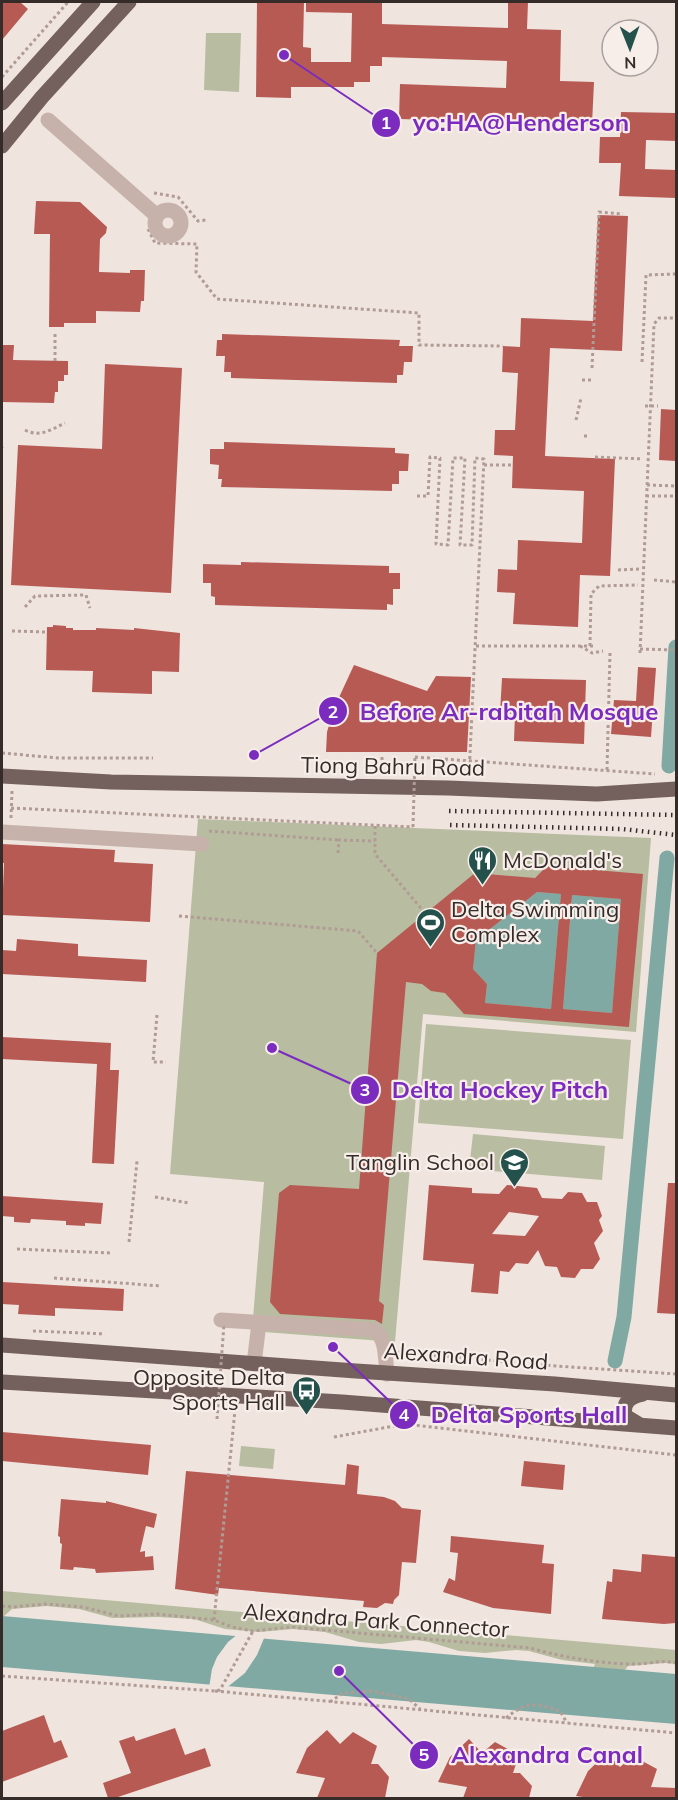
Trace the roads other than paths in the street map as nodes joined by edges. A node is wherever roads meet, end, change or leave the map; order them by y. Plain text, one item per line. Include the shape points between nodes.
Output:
1 (93, 2) edge
2 (129, 2) edge
3 (2, 102) edge
4 (48, 120) dead end
5 (2, 146) edge
6 (157, 216) dead end
7 (7, 781) edge
8 (676, 789) edge
9 (2, 832) edge
10 (202, 844) road end
11 (223, 1322) road end
12 (259, 1323) junction
13 (2, 1345) edge
14 (254, 1364) junction
15 (387, 1374) junction
16 (2, 1382) edge
17 (646, 1393) junction
18 (676, 1395) edge
19 (642, 1426) junction
20 (676, 1428) edge

1 - 3 main road
2 - 5 main road
4 - 6 lane
7 - 8 main road, Tiong Bahru Road via 597,794
9 - 10 lane via 35,840
11 - 12 lane
12 - 14 lane
12 - 15 lane via 374,1330 382,1339
13 - 14 main road, Alexandra Road
14 - 15 main road, Alexandra Road
15 - 17 main road, Alexandra Road
16 - 19 main road via 521,1414
17 - 18 main road, Alexandra Road
17 - 19 main road via 633,1395 624,1410 625,1416
19 - 20 main road

